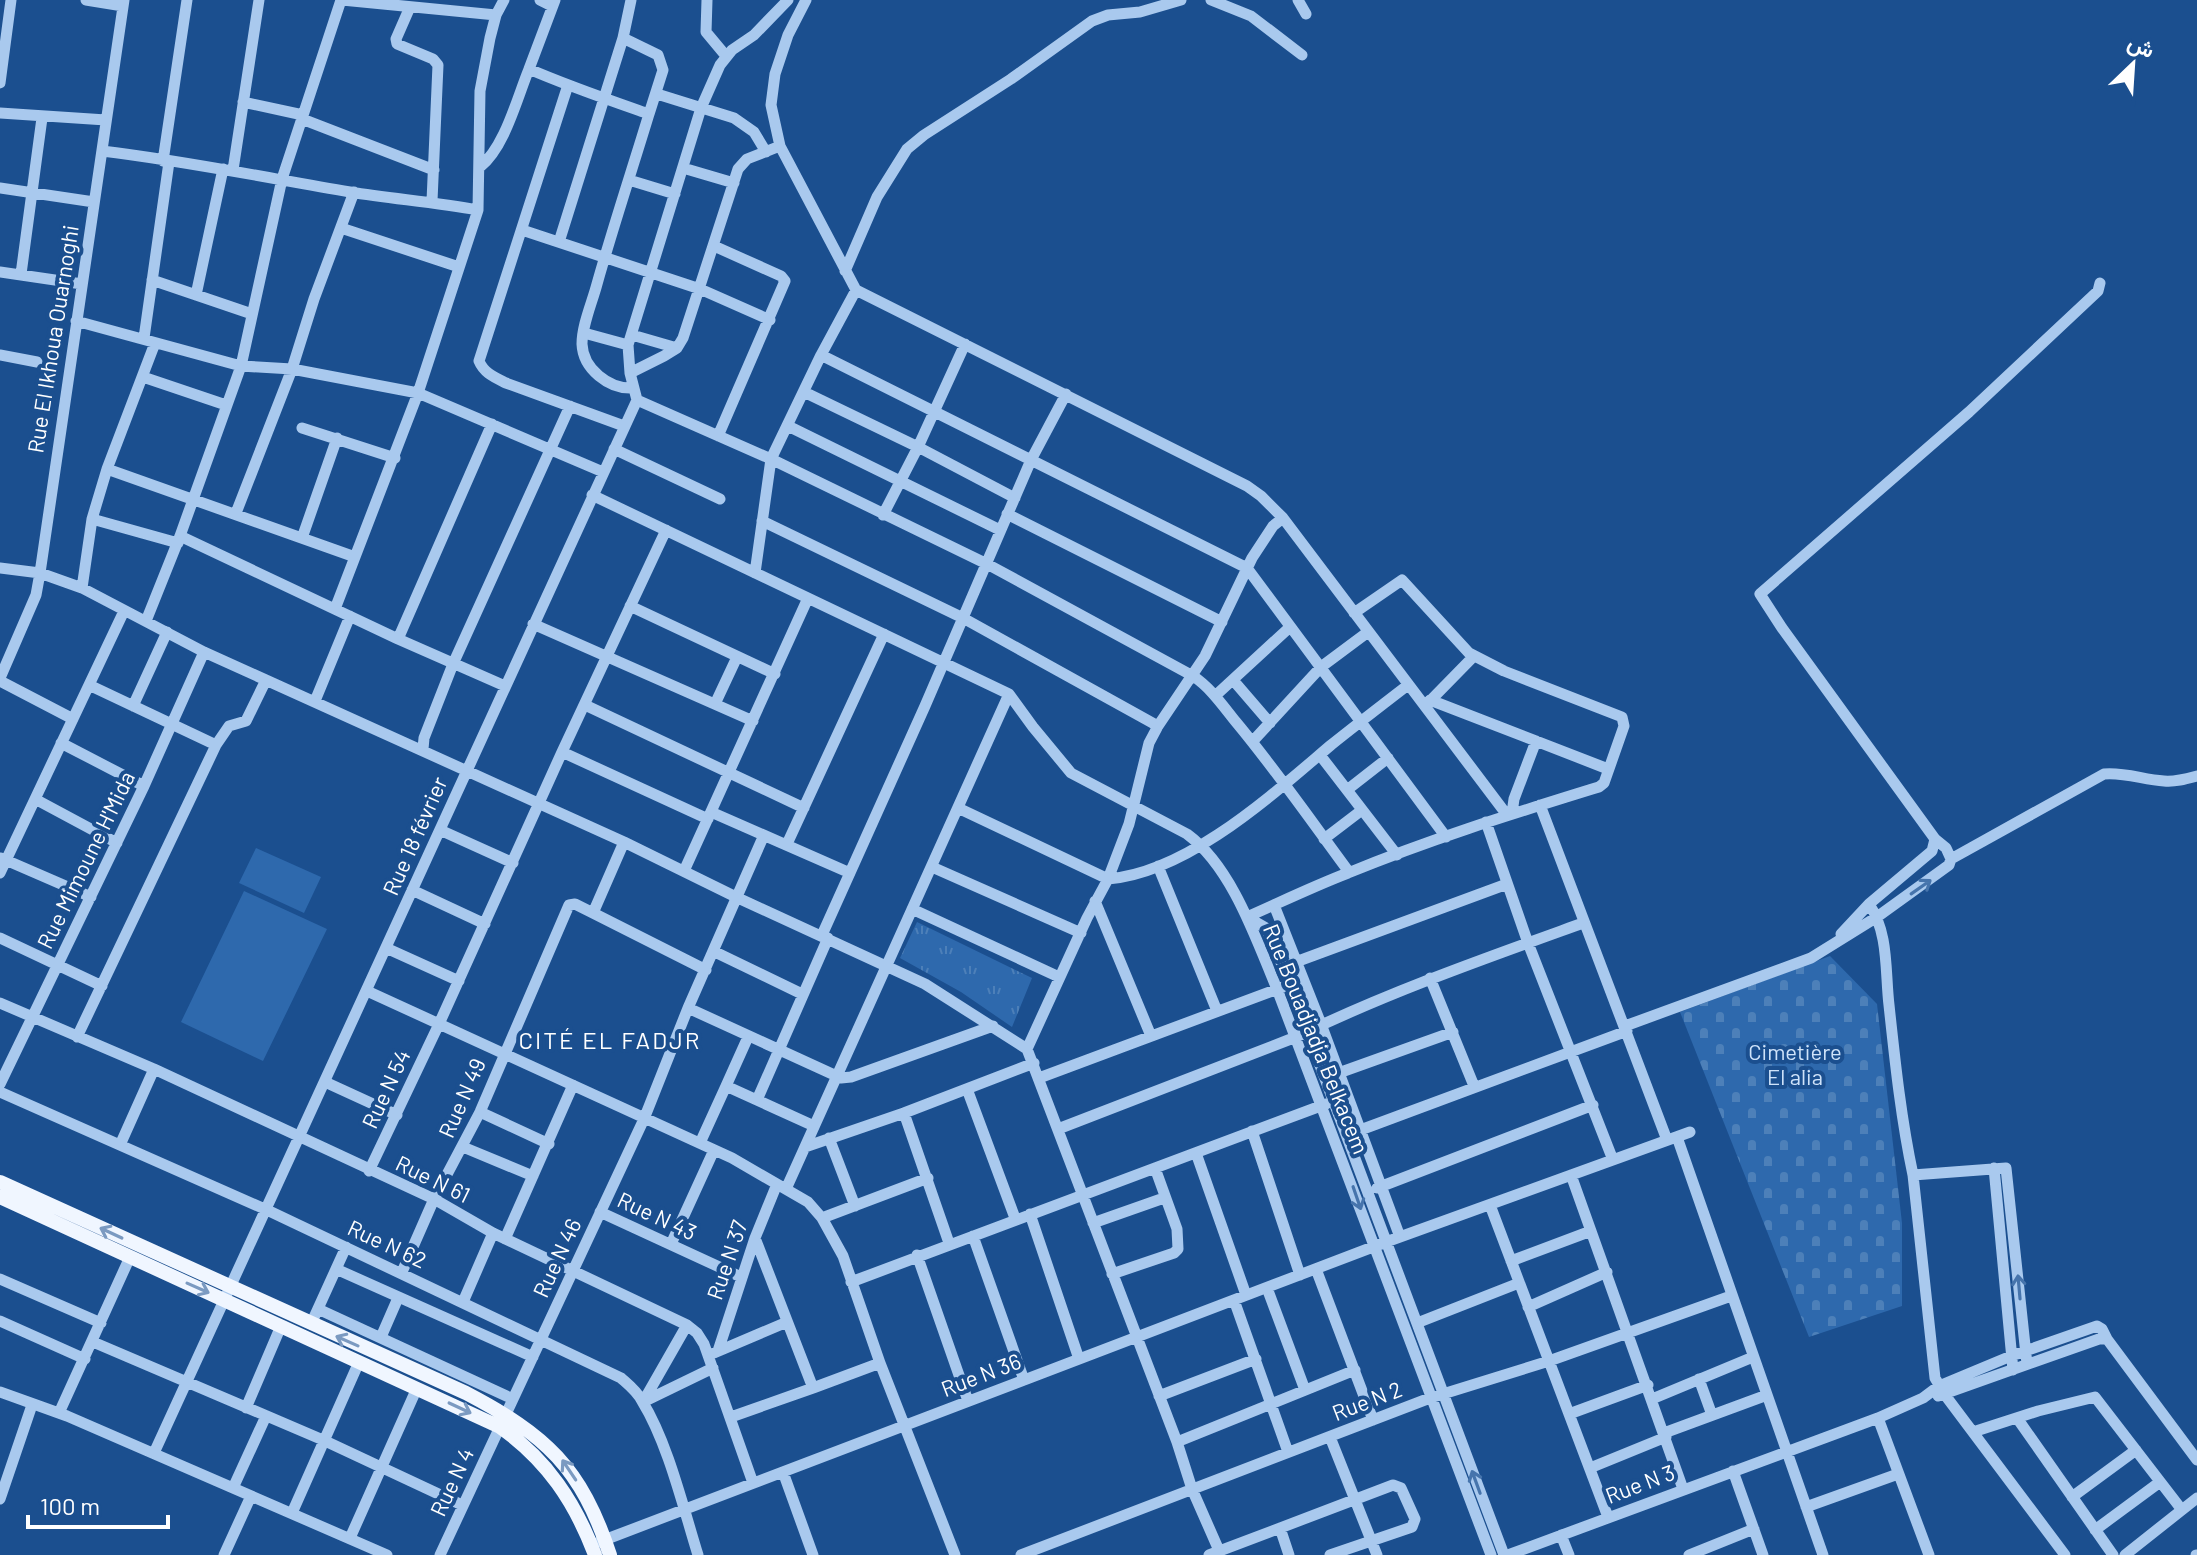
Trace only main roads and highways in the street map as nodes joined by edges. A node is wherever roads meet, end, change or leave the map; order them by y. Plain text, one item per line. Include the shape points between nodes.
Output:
1 (0, 1182) edge
2 (0, 1197) edge
3 (228, 1295) junction
4 (503, 1421) junction
5 (597, 1546) edge
6 (610, 1555) edge

3 -> 1 main road
2 -> 3 main road
3 -> 4 main road via 359,1362
4 -> 3 main road via 466,1393 311,1324
4 - 5 main road via 563,1487
5 - 6 main road

